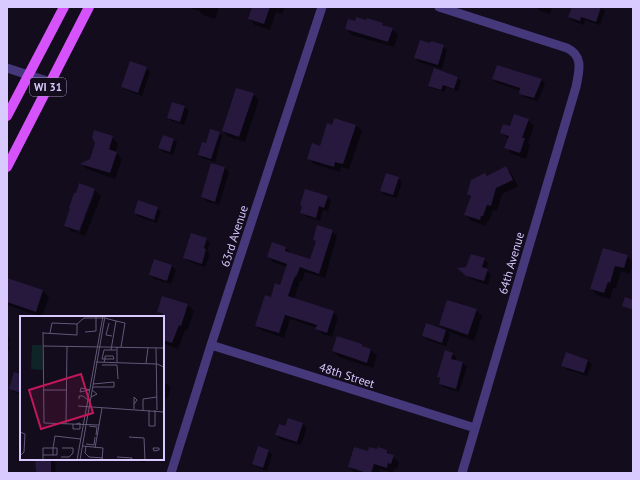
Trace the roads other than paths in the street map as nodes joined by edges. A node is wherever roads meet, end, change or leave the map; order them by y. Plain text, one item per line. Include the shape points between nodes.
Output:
1 (64, 7) edge
2 (89, 7) edge
3 (322, 7) edge
4 (439, 7) edge
5 (7, 68) edge
6 (28, 75) junction
7 (50, 82) junction
8 (7, 116) edge
9 (7, 167) edge
10 (211, 345) junction
11 (475, 428) junction
12 (172, 473) edge
13 (462, 473) edge

1 - 6 main road, WI 31
2 - 7 main road, WI 31
3 - 10 street, 63rd Avenue
4 - 11 street, 64th Avenue via 567,48 578,60 576,87
5 - 6 street
6 - 7 street
6 - 8 main road, WI 31
7 - 9 main road, WI 31
10 - 11 street, 48th Street
10 - 12 street, 63rd Avenue
11 - 13 street, 64th Avenue

